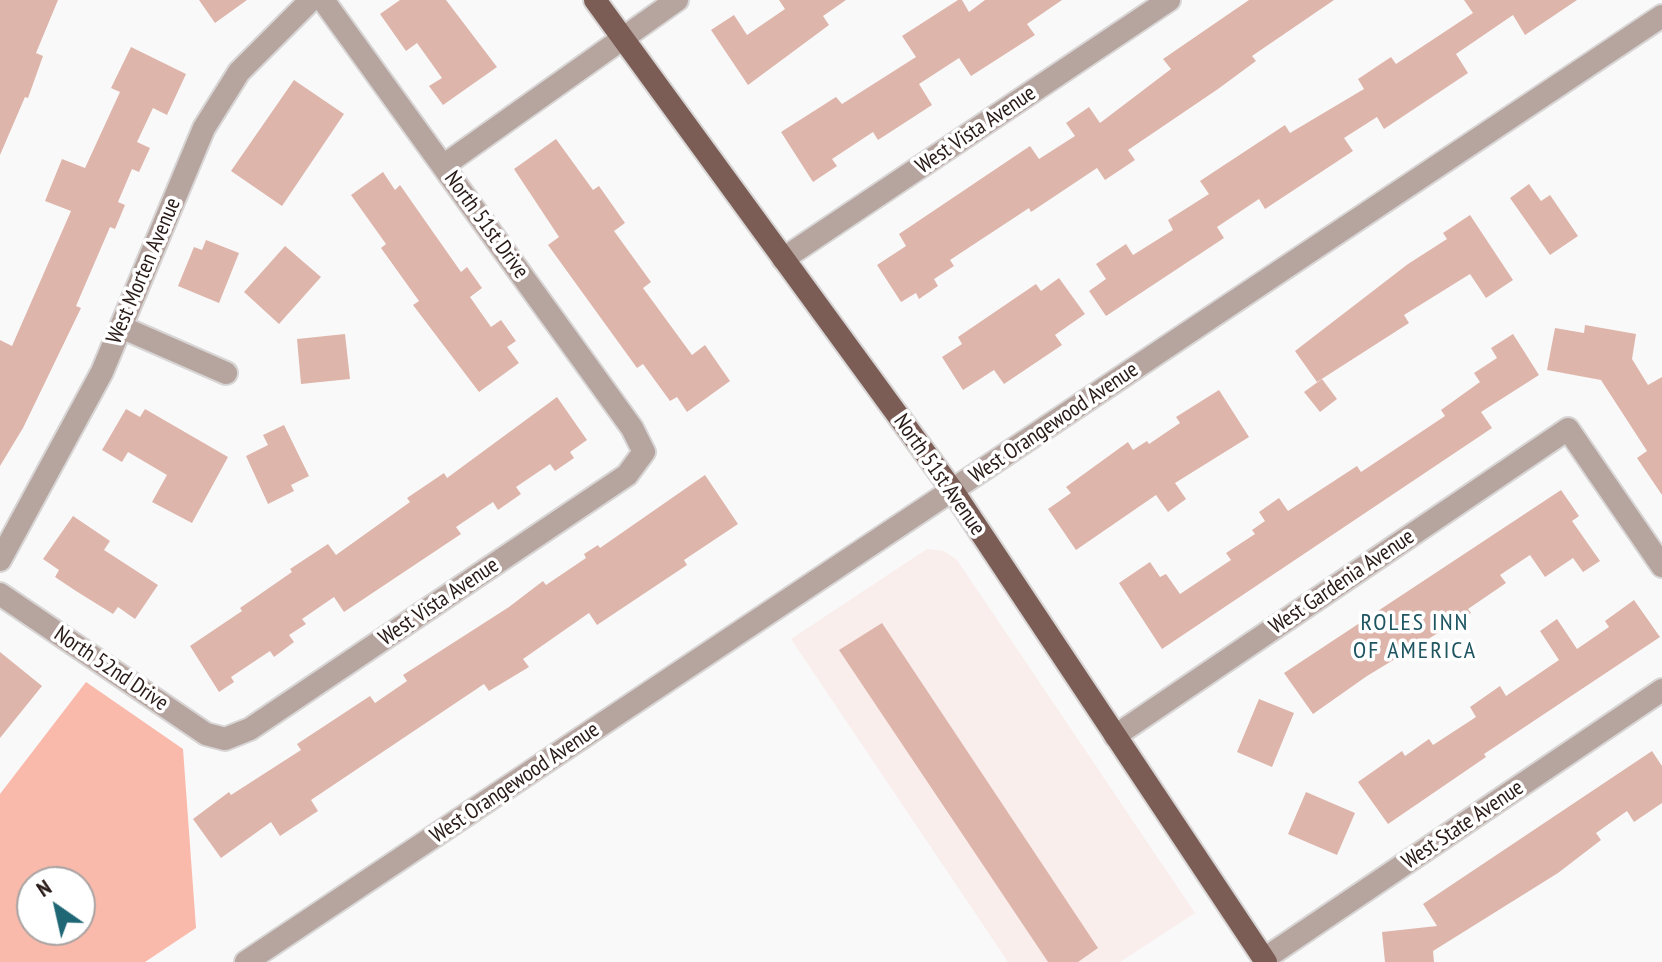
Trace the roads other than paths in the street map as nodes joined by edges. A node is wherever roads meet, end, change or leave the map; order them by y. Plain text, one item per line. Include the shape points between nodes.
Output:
1 (311, 0) edge
2 (323, 0) edge
3 (595, 0) edge
4 (677, 0) edge
5 (1169, 0) edge
6 (1662, 16) edge
7 (622, 38) junction
8 (443, 166) junction
9 (783, 259) junction
10 (121, 327) junction
11 (226, 373) dead end
12 (644, 452) joint
13 (953, 491) junction
14 (0, 560) edge
15 (1662, 566) edge
16 (0, 594) edge
17 (1662, 690) edge
18 (1115, 736) junction
19 (225, 739) joint
20 (1265, 960) edge
21 (246, 962) edge

1 - 10 street, West Morten Avenue via 262,46 224,93 197,143
2 - 8 street, North 51st Drive
3 - 7 main road, North 51st Avenue
4 - 7 street
5 - 9 street, West Vista Avenue
6 - 13 street, West Orangewood Avenue
7 - 8 street
7 - 9 main road, North 51st Avenue
8 - 12 street, North 51st Drive
9 - 13 main road, North 51st Avenue
10 - 11 street
10 - 14 street, West Morten Avenue via 62,450
12 - 19 street, West Vista Avenue via 627,475 250,729
13 - 18 main road, North 51st Avenue
13 - 21 street, West Orangewood Avenue
15 - 18 street, West Gardenia Avenue via 1568,429
16 - 19 street, North 52nd Drive via 206,734
17 - 20 street, West State Avenue
18 - 20 main road, North 51st Avenue

